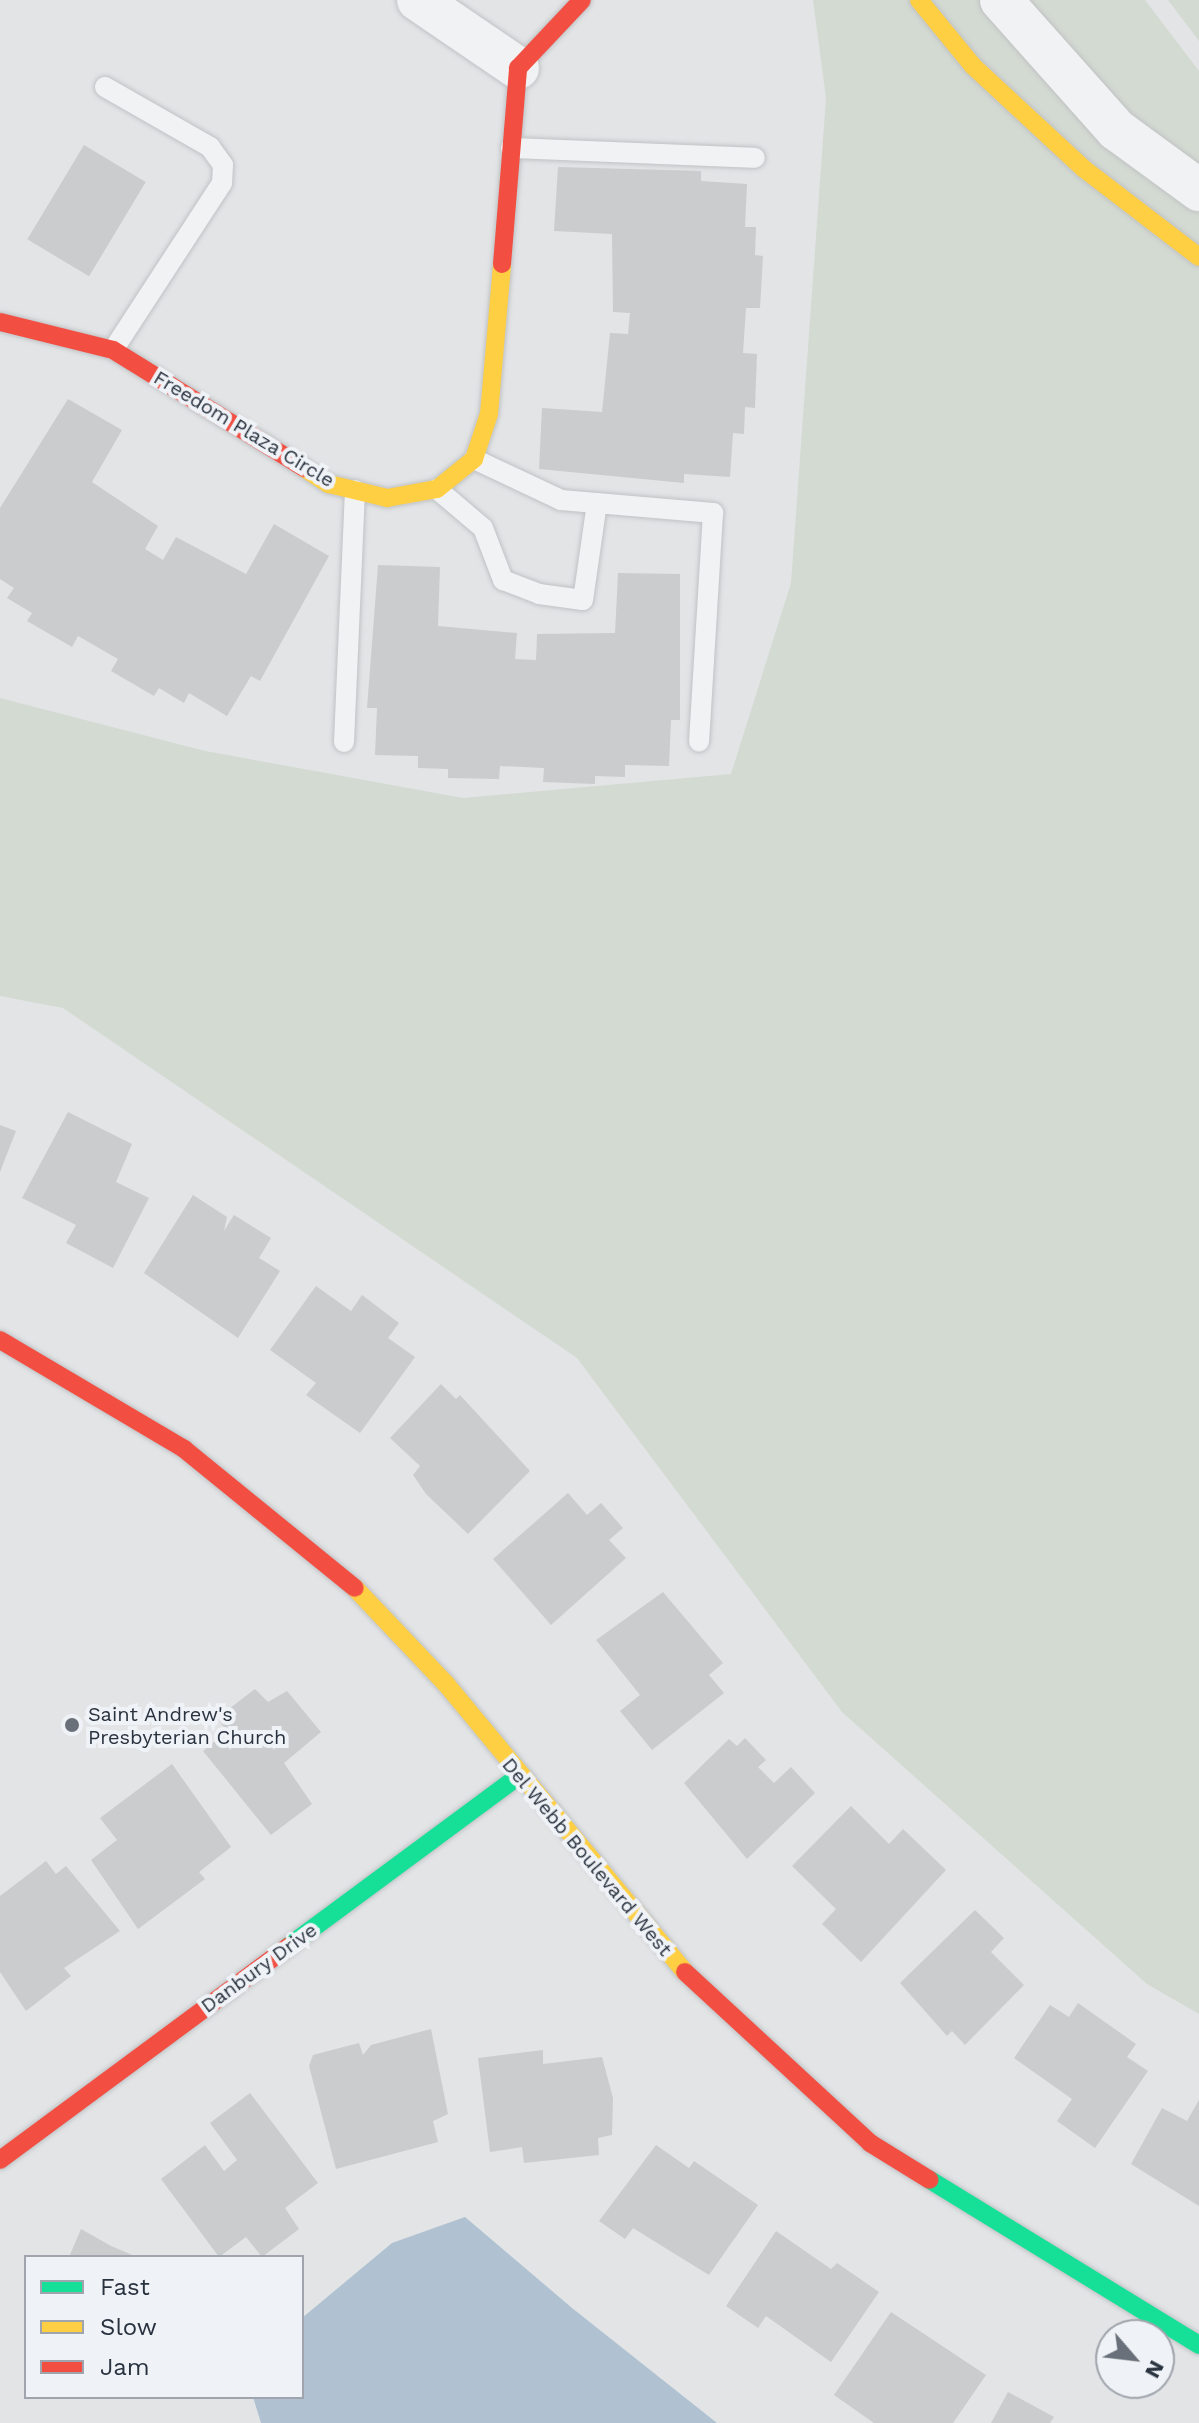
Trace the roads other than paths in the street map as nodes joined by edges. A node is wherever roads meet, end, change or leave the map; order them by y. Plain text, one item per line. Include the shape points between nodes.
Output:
1 (418, 0) edge
2 (582, 0) edge
3 (919, 0) edge
4 (1001, 0) edge
5 (518, 68) junction
6 (105, 87) dead end
7 (511, 148) junction
8 (755, 158) dead end
9 (1199, 190) edge
10 (1199, 257) edge
11 (0, 322) edge
12 (113, 350) junction
13 (474, 459) junction
14 (437, 489) junction
15 (355, 490) junction
16 (597, 503) junction
17 (344, 742) dead end
18 (699, 742) dead end
19 (0, 1340) edge
20 (519, 1776) junction
21 (0, 2160) edge
22 (1199, 2345) edge

1 - 5 street
2 - 5 street
3 - 10 street via 973,66 1083,168
4 - 9 street via 1117,130
5 - 7 street
6 - 12 lane via 210,147 223,165 222,183
7 - 8 lane
7 - 13 street via 489,414
11 - 12 street, Freedom Plaza Circle
12 - 15 street, Freedom Plaza Circle via 329,484
13 - 14 street, Freedom Plaza Circle
13 - 16 lane via 561,500
14 - 15 street, Freedom Plaza Circle via 387,498
14 - 16 lane via 483,528 503,580 539,594 583,600
15 - 17 lane
16 - 18 lane via 713,513
19 - 20 street, Del Webb Boulevard West via 149,1425 270,1513 401,1634
20 - 21 street, Danbury Drive
20 - 22 street, Del Webb Boulevard West via 696,1985 870,2143

